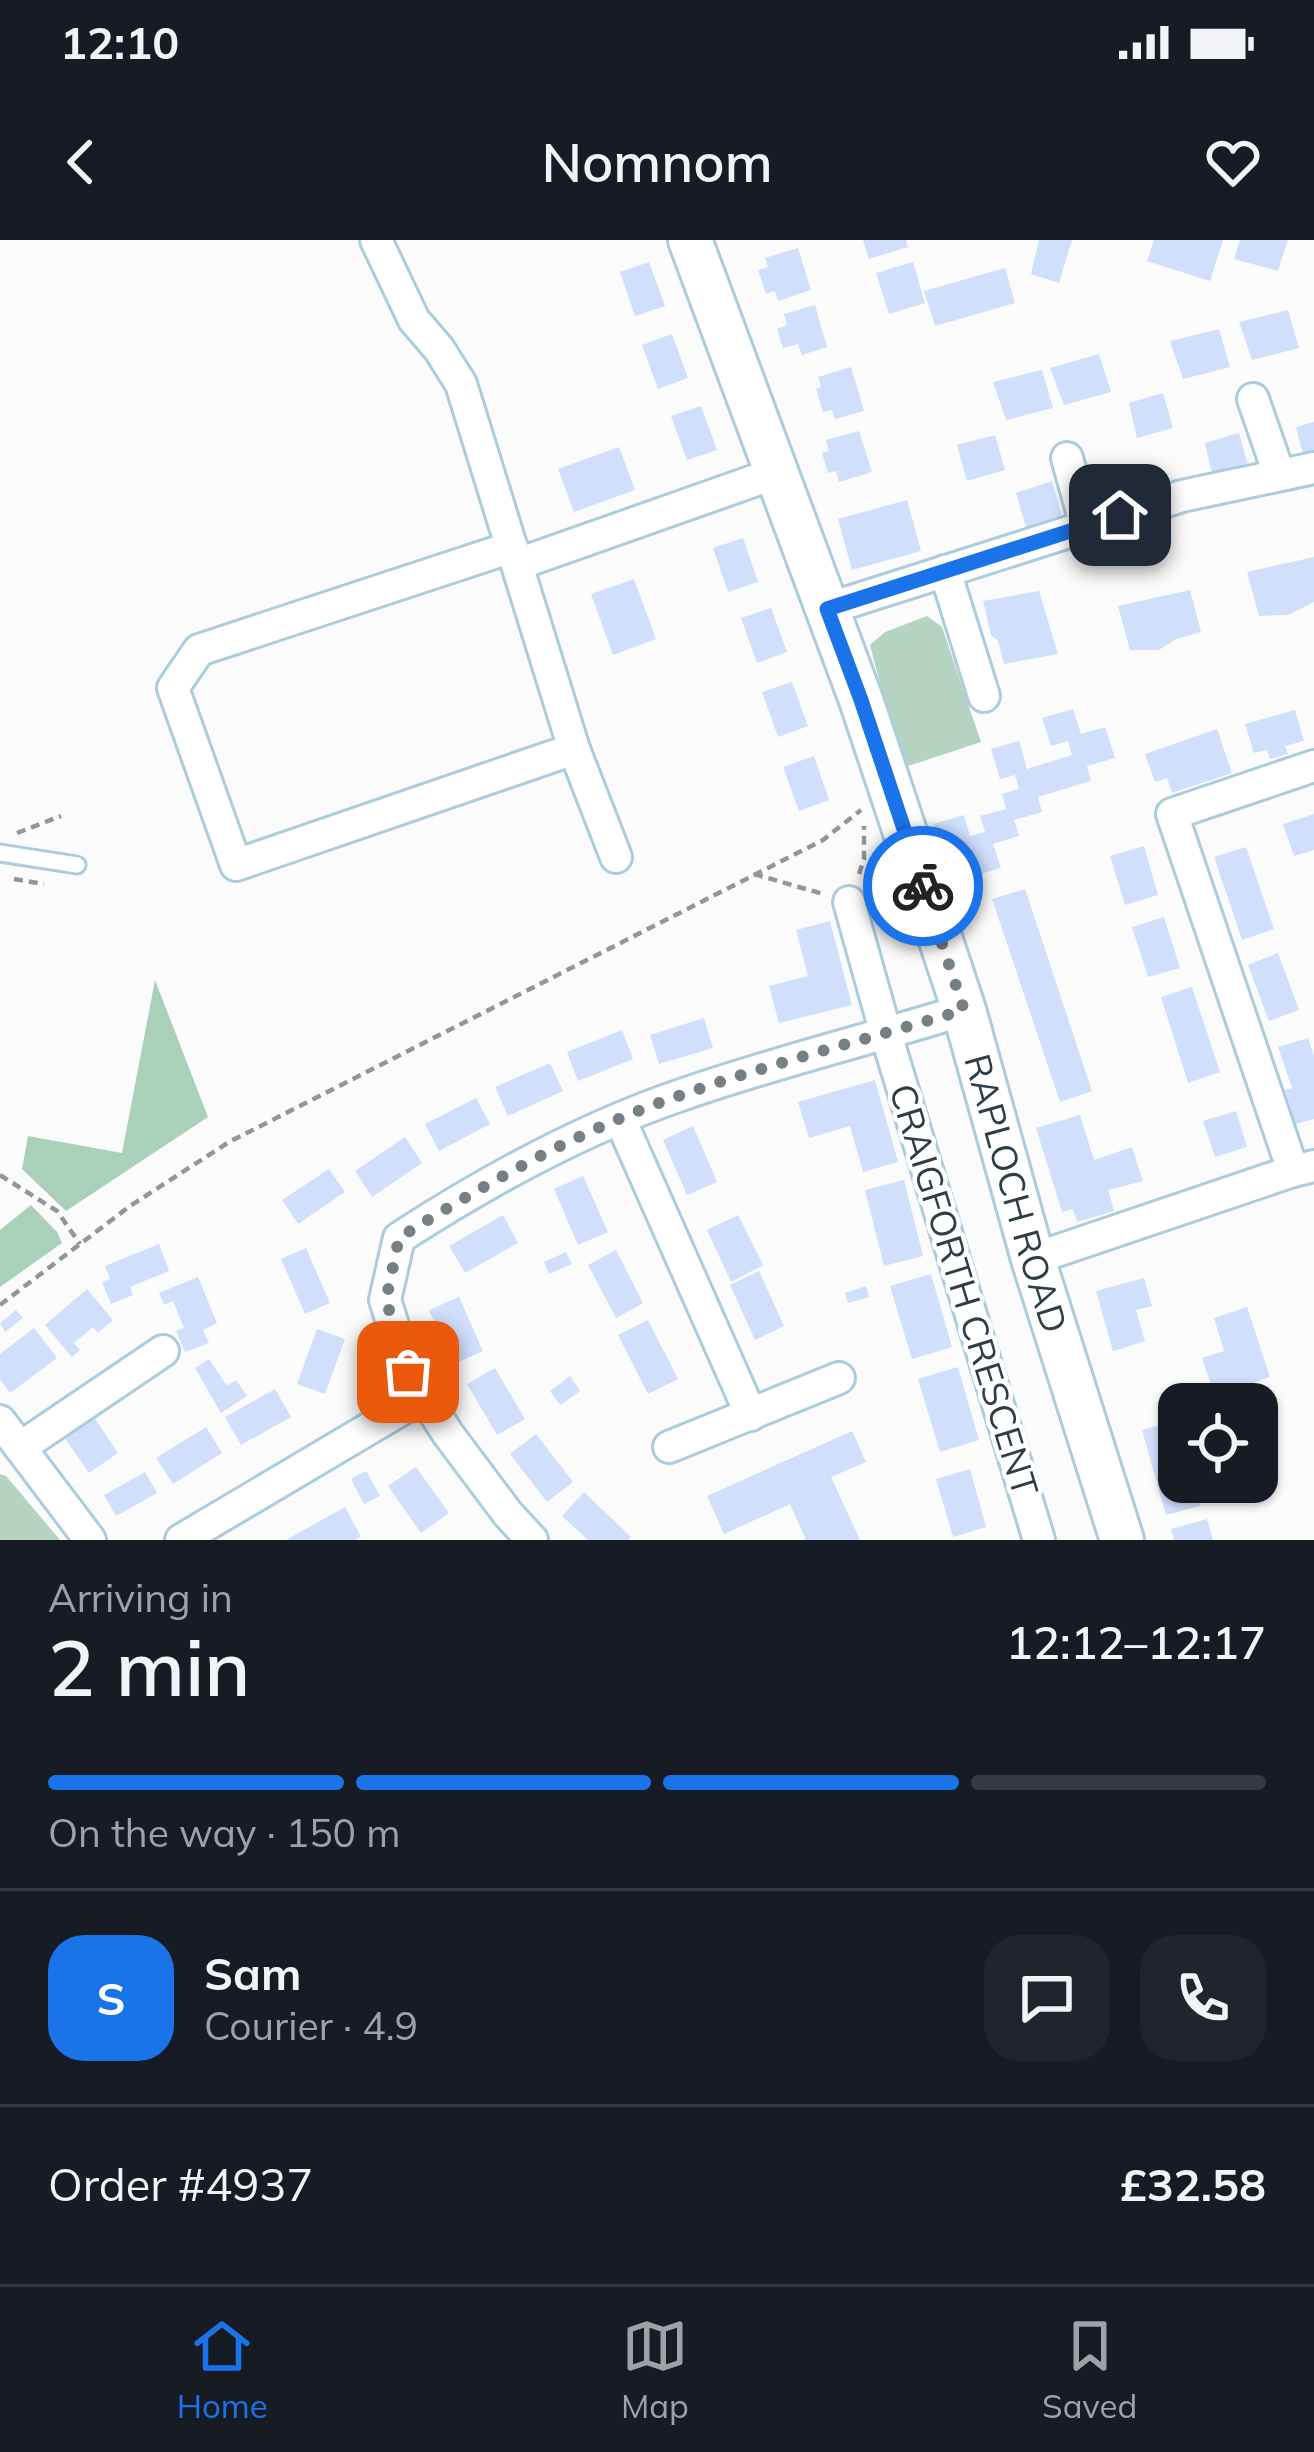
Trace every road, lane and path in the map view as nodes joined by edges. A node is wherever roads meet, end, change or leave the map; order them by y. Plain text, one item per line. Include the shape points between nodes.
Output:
1 (376, 240) edge
2 (690, 240) edge
3 (1253, 399) dead end
4 (1066, 458) dead end
5 (1314, 468) edge
6 (776, 472) junction
7 (1279, 474) junction
8 (1087, 526) junction
9 (515, 556) junction
10 (944, 571) junction
11 (827, 609) junction
12 (984, 695) dead end
13 (574, 749) junction
14 (1314, 766) edge
15 (61, 816) dead end
16 (13, 835) dead end
17 (0, 853) edge
18 (616, 857) dead end
19 (77, 865) dead end
20 (754, 874) junction
21 (3, 877) edge
22 (44, 884) dead end
23 (849, 902) junction
24 (964, 1010) junction
25 (886, 1034) junction
26 (620, 1119) junction
27 (1304, 1169) edge
28 (0, 1175) edge
29 (81, 1245) junction
30 (1034, 1259) junction
31 (0, 1305) edge
32 (163, 1351) dead end
33 (839, 1378) dead end
34 (424, 1396) junction
35 (751, 1415) junction
36 (0, 1421) edge
37 (21, 1448) junction
38 (669, 1448) dead end
39 (90, 1540) edge
40 (181, 1540) edge
41 (532, 1540) edge
42 (1040, 1540) edge
43 (1122, 1540) edge

1 - 9 street via 414,320 461,384
2 - 6 street, RAPLOCH ROAD
3 - 7 street
4 - 8 street
5 - 7 street
6 - 9 street
6 - 11 street, RAPLOCH ROAD
7 - 8 street
8 - 10 street
9 - 13 street
9 - 13 street via 199,650 173,688 236,865
10 - 11 street
10 - 12 street
11 - 24 street, RAPLOCH ROAD
13 - 18 street
14 - 27 street via 1172,814
15 - 16 path
17 - 19 lane
20 - 23 path
20 - 23 path via 823,840 864,807 864,859
20 - 29 path via 229,1142
21 - 22 path
23 - 25 street, CRAIGFORTH CRESCENT
24 - 25 street
24 - 30 street, RAPLOCH ROAD
25 - 26 street
25 - 42 street, CRAIGFORTH CRESCENT
26 - 34 street via 399,1238 386,1300 408,1372
26 - 35 street
27 - 30 street
28 - 29 path via 57,1211
29 - 31 path
30 - 43 street, RAPLOCH ROAD
32 - 37 street
33 - 35 street
34 - 40 street
34 - 41 street
35 - 38 street
36 - 37 street
37 - 39 street

